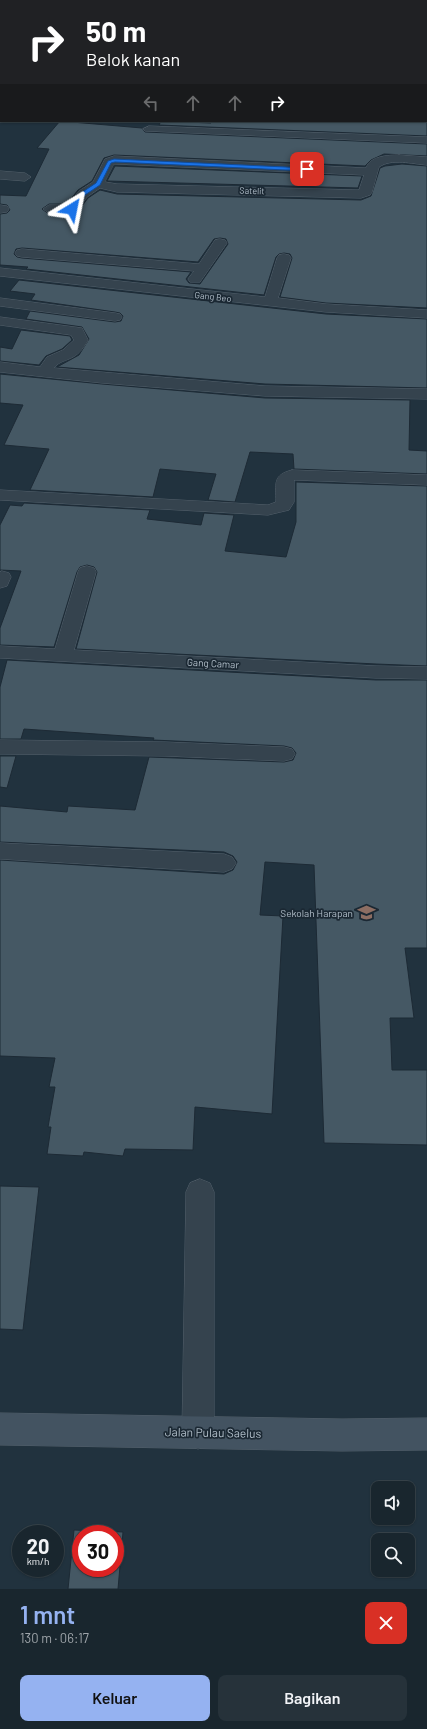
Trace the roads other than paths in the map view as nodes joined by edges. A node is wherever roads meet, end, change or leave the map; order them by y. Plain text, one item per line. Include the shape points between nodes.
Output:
1 (210, 122) edge
2 (149, 129) dead end
3 (205, 132) junction
4 (427, 140) edge
5 (427, 161) edge
6 (370, 172) junction
7 (0, 175) edge
8 (24, 177) dead end
9 (98, 184) junction
10 (49, 209) dead end
11 (220, 243) dead end
12 (22, 253) dead end
13 (284, 258) dead end
14 (203, 268) junction
15 (0, 272) edge
16 (186, 294) junction
17 (0, 302) edge
18 (270, 302) junction
19 (427, 314) edge
20 (115, 317) dead end
21 (0, 321) edge
22 (0, 367) edge
23 (44, 372) junction
24 (427, 394) edge
25 (427, 480) edge
26 (0, 496) edge
27 (86, 572) dead end
28 (0, 652) edge
29 (63, 655) junction
30 (427, 673) edge
31 (0, 747) edge
32 (284, 754) dead end
33 (0, 851) edge
34 (224, 863) dead end
35 (200, 1192) dead end
36 (0, 1429) edge
37 (198, 1433) junction
38 (427, 1434) edge

1 - 3 street
2 - 3 street
3 - 4 street
5 - 6 street via 383,160 373,165
6 - 9 street via 119,160 109,162
6 - 9 street, Satelit via 367,191 361,194 117,188
7 - 8 street
9 - 10 street via 83,194 72,209
11 - 14 street
12 - 14 street
13 - 18 street
14 - 16 street
15 - 16 street, Gang Beo
16 - 18 street, Gang Beo
17 - 20 street
18 - 19 street, Gang Beo
21 - 23 street via 78,331 81,340 77,348 68,356 52,360
22 - 23 street
23 - 24 street via 265,391
25 - 26 street via 292,474 285,478 285,502 282,506 268,510
27 - 29 street
28 - 29 street, Gang Camar
29 - 30 street, Gang Camar
31 - 32 street via 166,749
33 - 34 street
35 - 37 street
36 - 37 street, Jalan Pulau Saelus
37 - 38 street, Jalan Pulau Saelus

